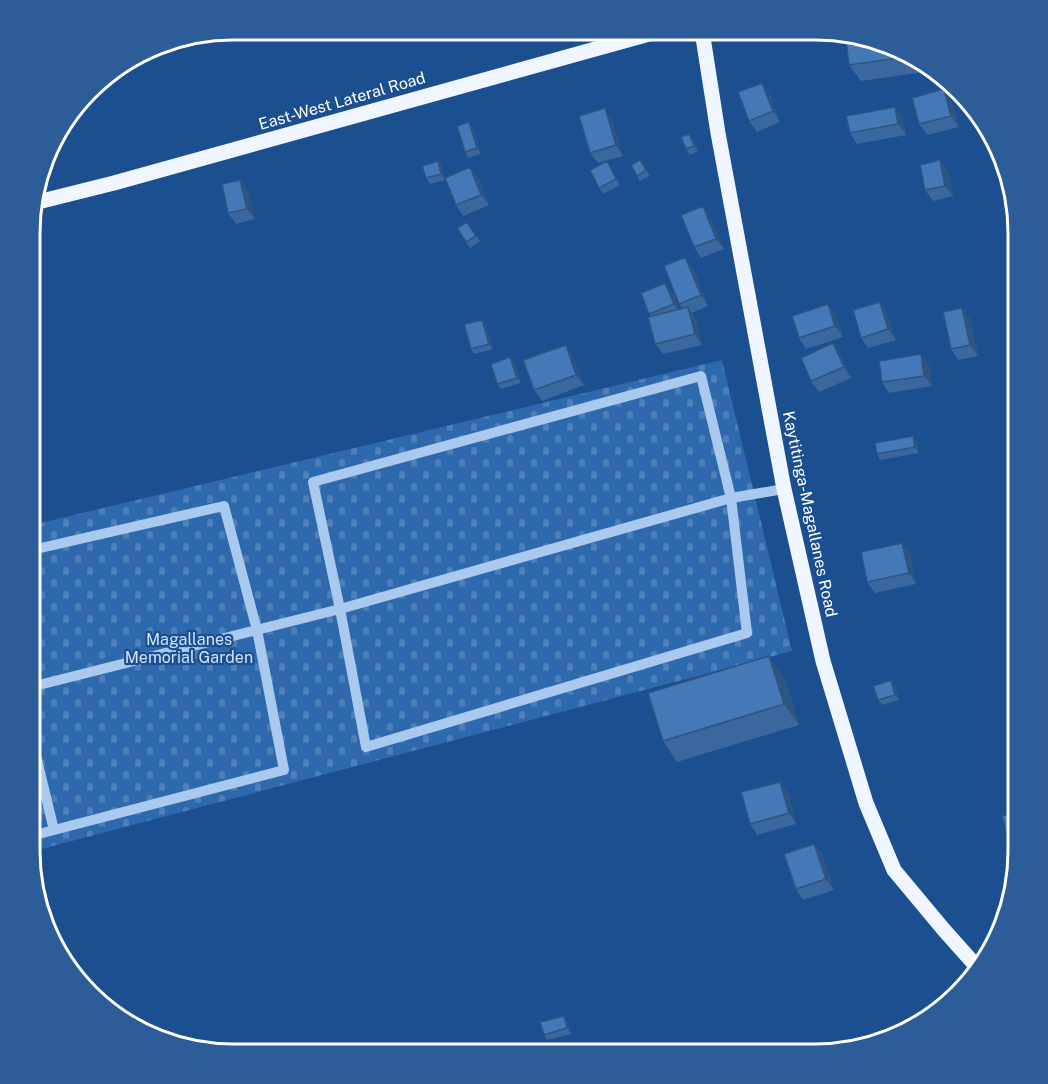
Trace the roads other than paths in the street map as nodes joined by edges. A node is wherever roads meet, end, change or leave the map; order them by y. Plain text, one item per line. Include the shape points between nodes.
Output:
1 (628, 40) edge
2 (703, 40) edge
3 (43, 201) edge
4 (784, 489) junction
5 (731, 498) junction
6 (40, 548) edge
7 (339, 609) junction
8 (257, 630) junction
9 (41, 685) edge
10 (41, 776) edge
11 (54, 830) junction
12 (41, 833) edge
13 (972, 962) edge

1 - 3 main road, East-West Lateral Road
2 - 4 main road, Kaytitinga-Magallanes Road
4 - 5 lane
4 - 13 main road, Kaytitinga-Magallanes Road via 823,662 866,803 894,870
5 - 7 lane
5 - 7 lane via 701,376 313,482
5 - 7 lane via 747,633 366,747
6 - 8 lane via 224,506
7 - 8 lane
8 - 9 lane
8 - 11 lane via 284,770
10 - 11 lane
11 - 12 lane

